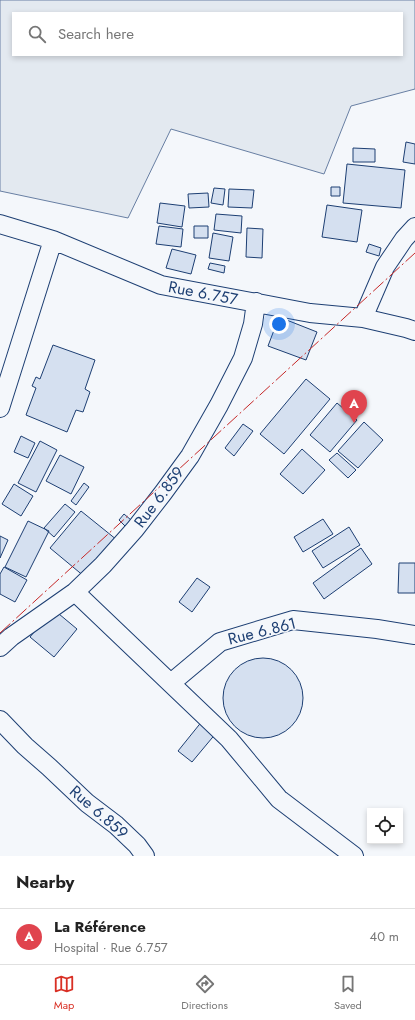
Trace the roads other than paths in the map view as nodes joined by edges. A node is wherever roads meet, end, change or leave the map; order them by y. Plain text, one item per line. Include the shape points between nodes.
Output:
1 (0, 224) edge
2 (415, 227) edge
3 (53, 240) junction
4 (256, 302) junction
5 (363, 318) junction
6 (415, 331) edge
7 (0, 408) edge
8 (75, 592) junction
9 (415, 636) edge
10 (0, 647) edge
11 (171, 683) junction
12 (0, 720) edge
13 (145, 856) edge
14 (354, 856) edge

1 - 3 street, Rue 6.757
2 - 5 street via 385,267
3 - 4 street, Rue 6.757 via 161,285
3 - 7 street
4 - 5 street, Rue 6.757 via 310,313
4 - 8 street, Rue 6.859 via 253,324 243,358 190,456 164,494 135,529
5 - 6 street, Rue 6.757
8 - 10 street, Rue 6.859
8 - 11 street
9 - 11 street, Rue 6.861 via 377,628 293,620 220,642
11 - 14 street via 229,739 279,799
12 - 13 street, Rue 6.859 via 87,803 116,825

